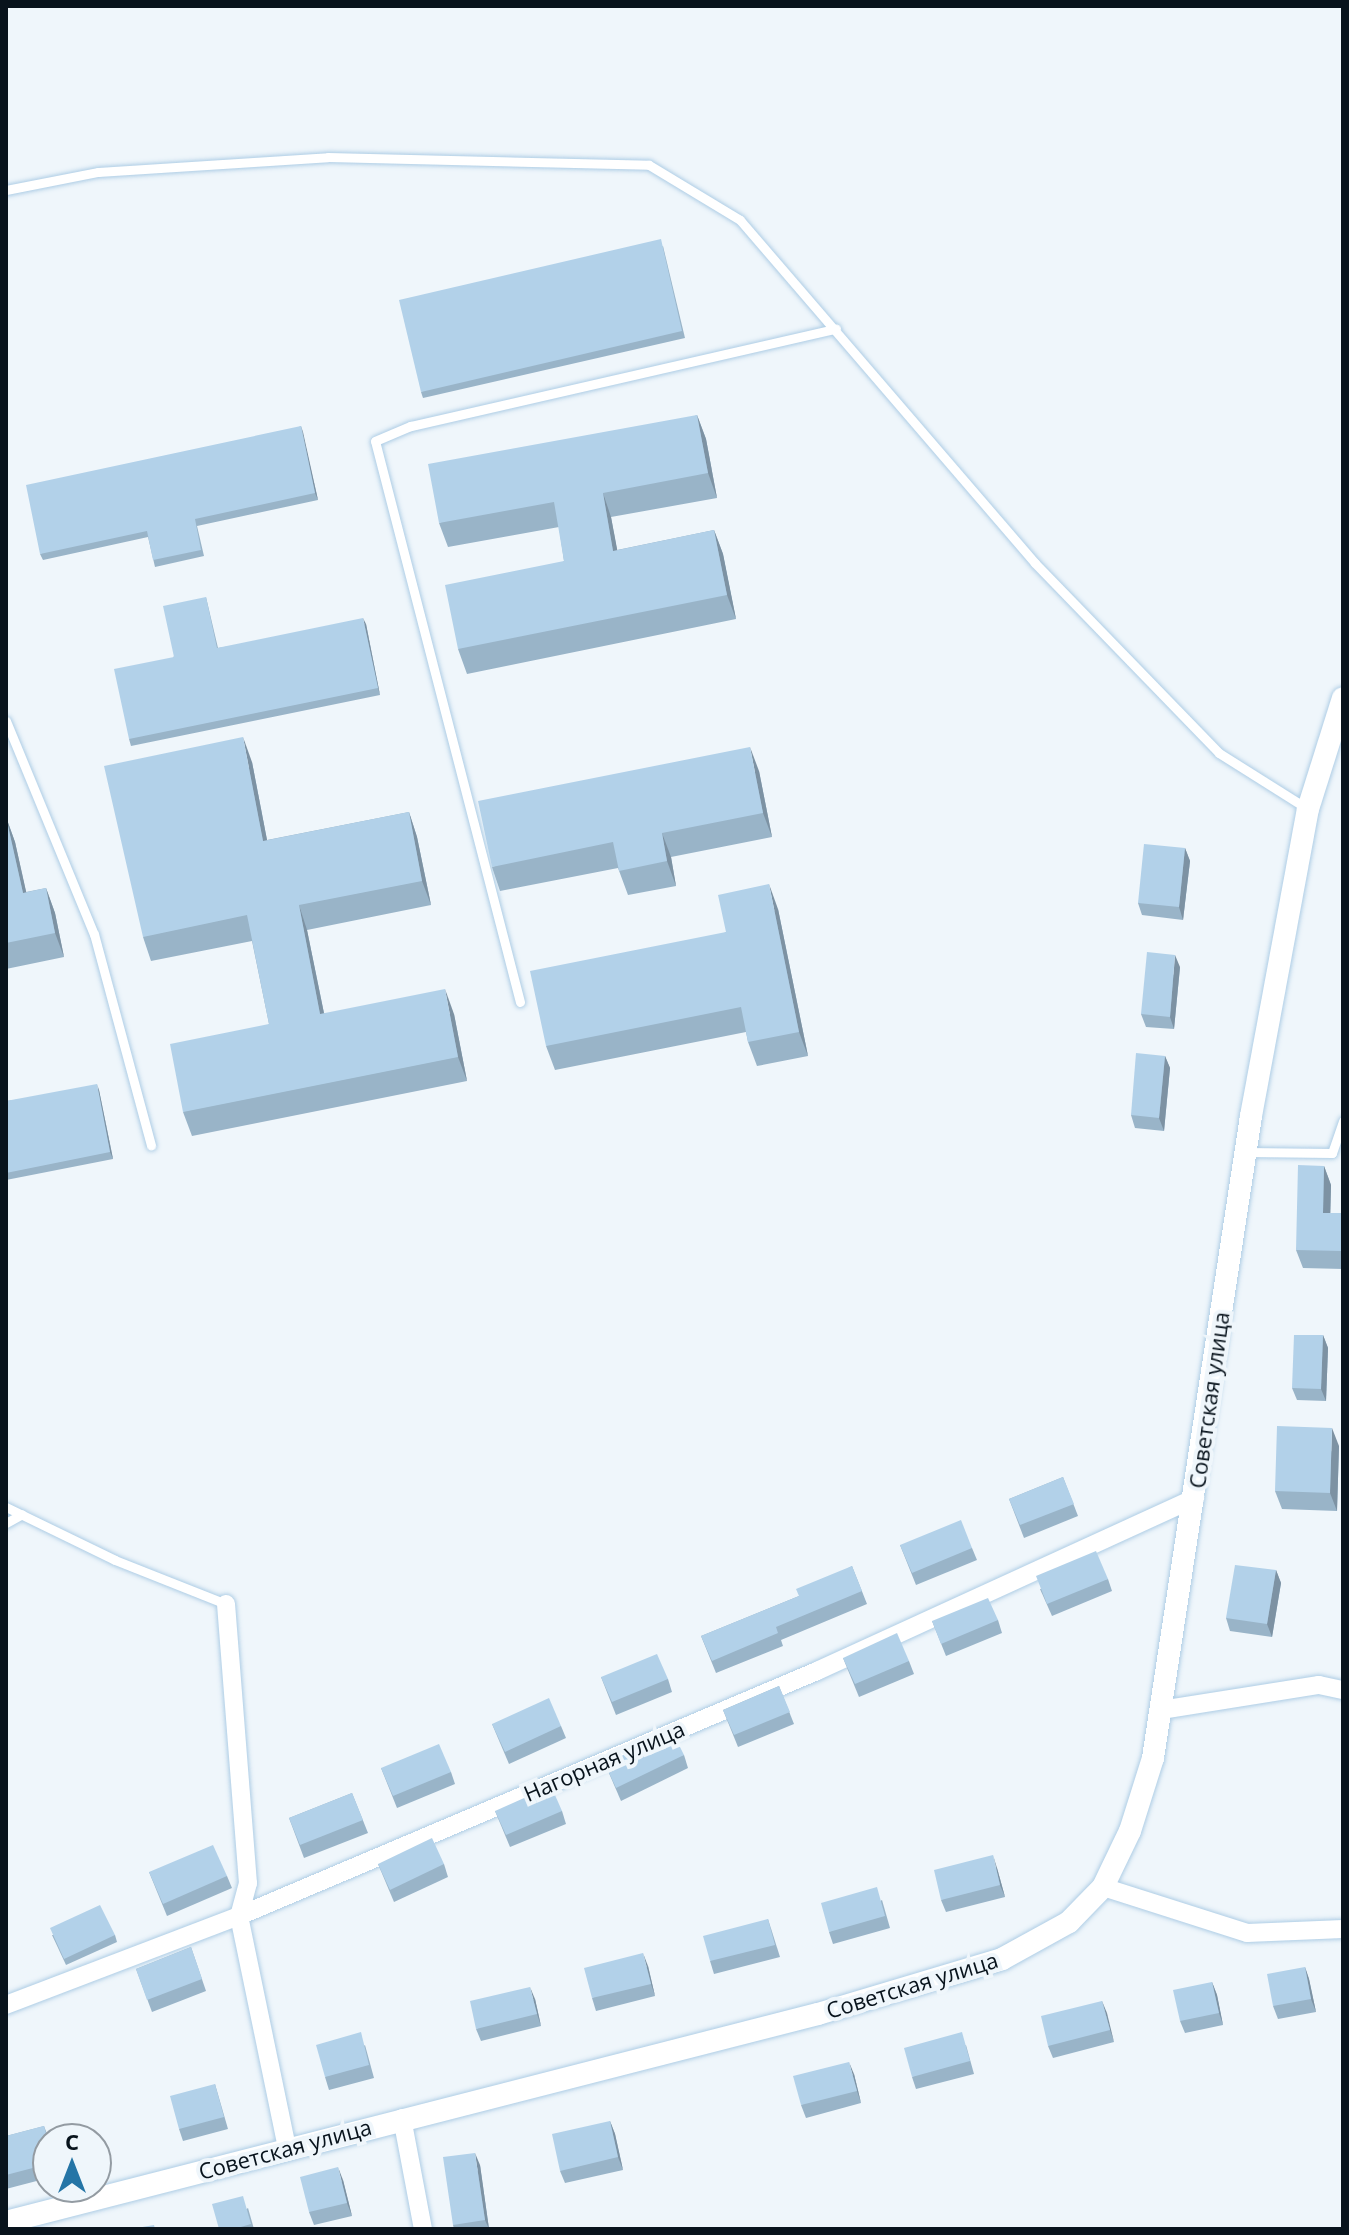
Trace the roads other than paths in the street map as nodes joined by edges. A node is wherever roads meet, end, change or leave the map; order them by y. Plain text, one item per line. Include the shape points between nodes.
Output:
1 (6, 190) edge
2 (836, 329) junction
3 (1343, 698) edge
4 (6, 721) edge
5 (1308, 809) junction
6 (520, 1002) dead end
7 (1343, 1121) edge
8 (151, 1145) dead end
9 (1246, 1152) junction
10 (1195, 1498) junction
11 (6, 1507) edge
12 (22, 1514) junction
13 (6, 1523) edge
14 (226, 1604) joint
15 (1343, 1690) edge
16 (1161, 1710) junction
17 (1103, 1887) junction
18 (239, 1916) junction
19 (1343, 1929) edge
20 (6, 2005) edge
21 (402, 2118) junction
22 (287, 2148) junction
23 (6, 2222) edge
24 (423, 2229) edge

1 - 2 lane via 98,172 328,157 649,165 740,220
2 - 5 lane via 1035,563 1219,753
2 - 6 lane via 411,426 375,441
3 - 5 street, Советская улица
4 - 8 lane via 94,934
5 - 9 street, Советская улица
7 - 9 lane via 1332,1153
9 - 10 street, Советская улица
10 - 16 street, Советская улица
10 - 18 street, Нагорная улица via 817,1671
11 - 12 lane
12 - 13 lane
12 - 14 lane via 115,1560
14 - 18 street via 248,1883
15 - 16 street via 1319,1685
16 - 17 street, Советская улица via 1153,1758 1130,1831
17 - 19 street via 1247,1933
17 - 21 street, Советская улица via 1069,1922 1002,1959 818,2014
18 - 20 street, Нагорная улица
18 - 22 street
21 - 22 street, Советская улица
21 - 24 street
22 - 23 street, Советская улица

